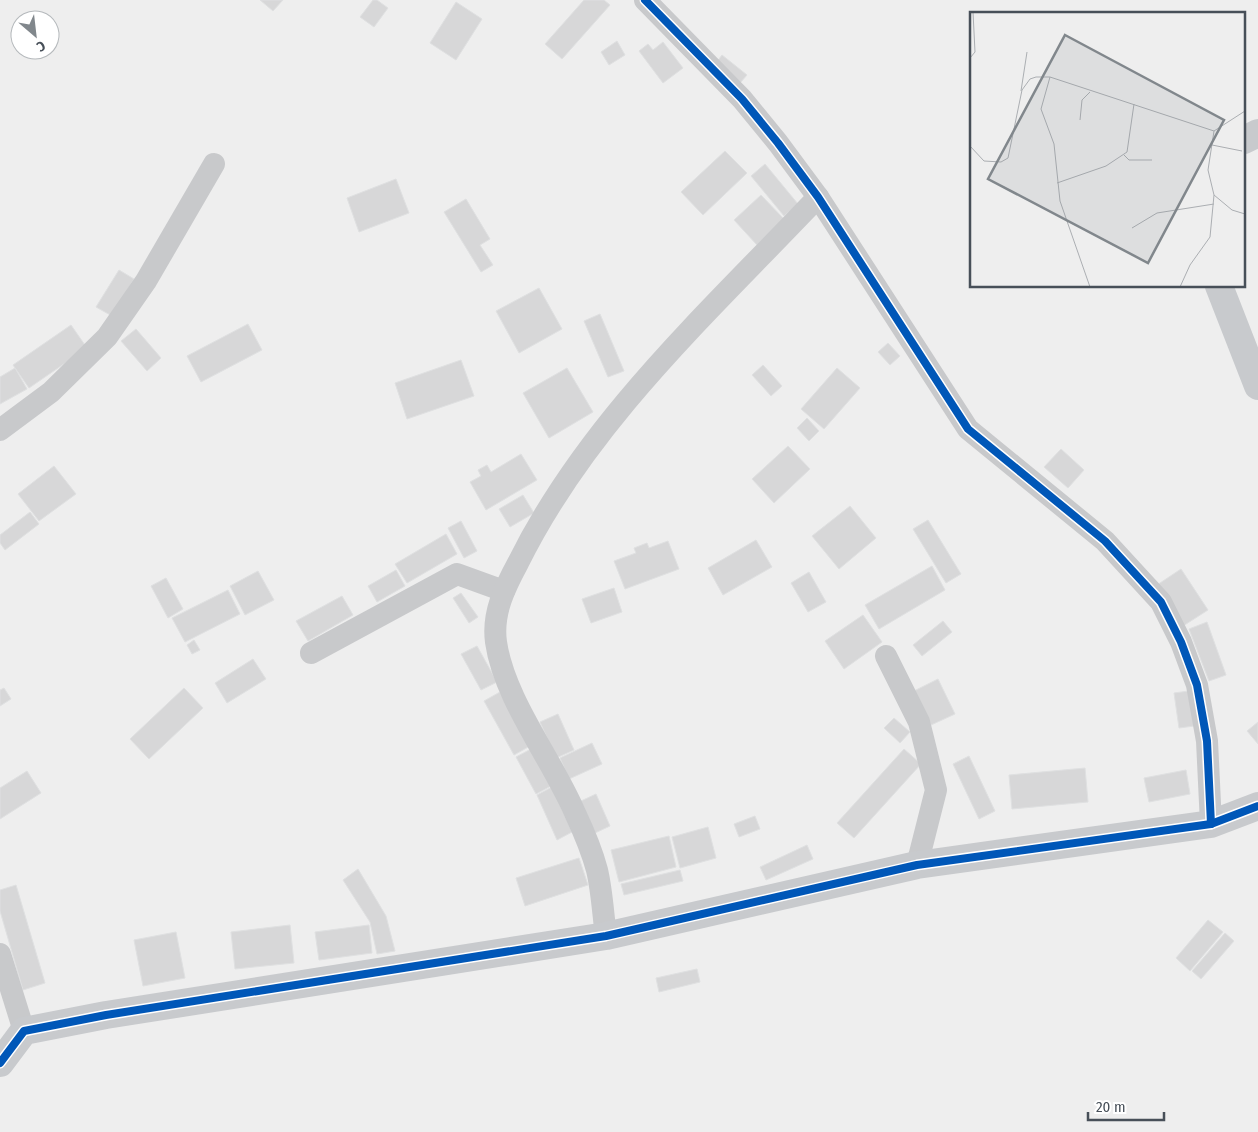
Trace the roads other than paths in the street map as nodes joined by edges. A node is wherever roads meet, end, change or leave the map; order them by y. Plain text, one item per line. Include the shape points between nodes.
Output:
1 (645, 0) edge
2 (1258, 133) edge
3 (1246, 139) edge
4 (214, 164) dead end
5 (818, 197) junction
6 (1220, 288) edge
7 (1258, 386) edge
8 (0, 430) edge
9 (504, 591) junction
10 (311, 653) dead end
11 (886, 656) dead end
12 (1258, 806) edge
13 (1212, 824) junction
14 (917, 865) junction
15 (606, 936) junction
16 (0, 954) edge
17 (24, 1031) junction
18 (0, 1063) edge

1 - 5 street via 742,99
2 - 3 street
4 - 8 street via 146,281 107,337 51,392
5 - 9 street via 640,384 577,463 537,524
5 - 13 street via 968,430 1106,541 1162,602 1197,685 1207,742
6 - 7 street
9 - 10 street via 457,574
9 - 15 street via 496,617 496,642 510,690 575,812 597,869
11 - 14 street via 918,722 936,790
12 - 13 street
13 - 14 street
14 - 15 street
15 - 17 street via 106,1015
16 - 17 street
17 - 18 street

